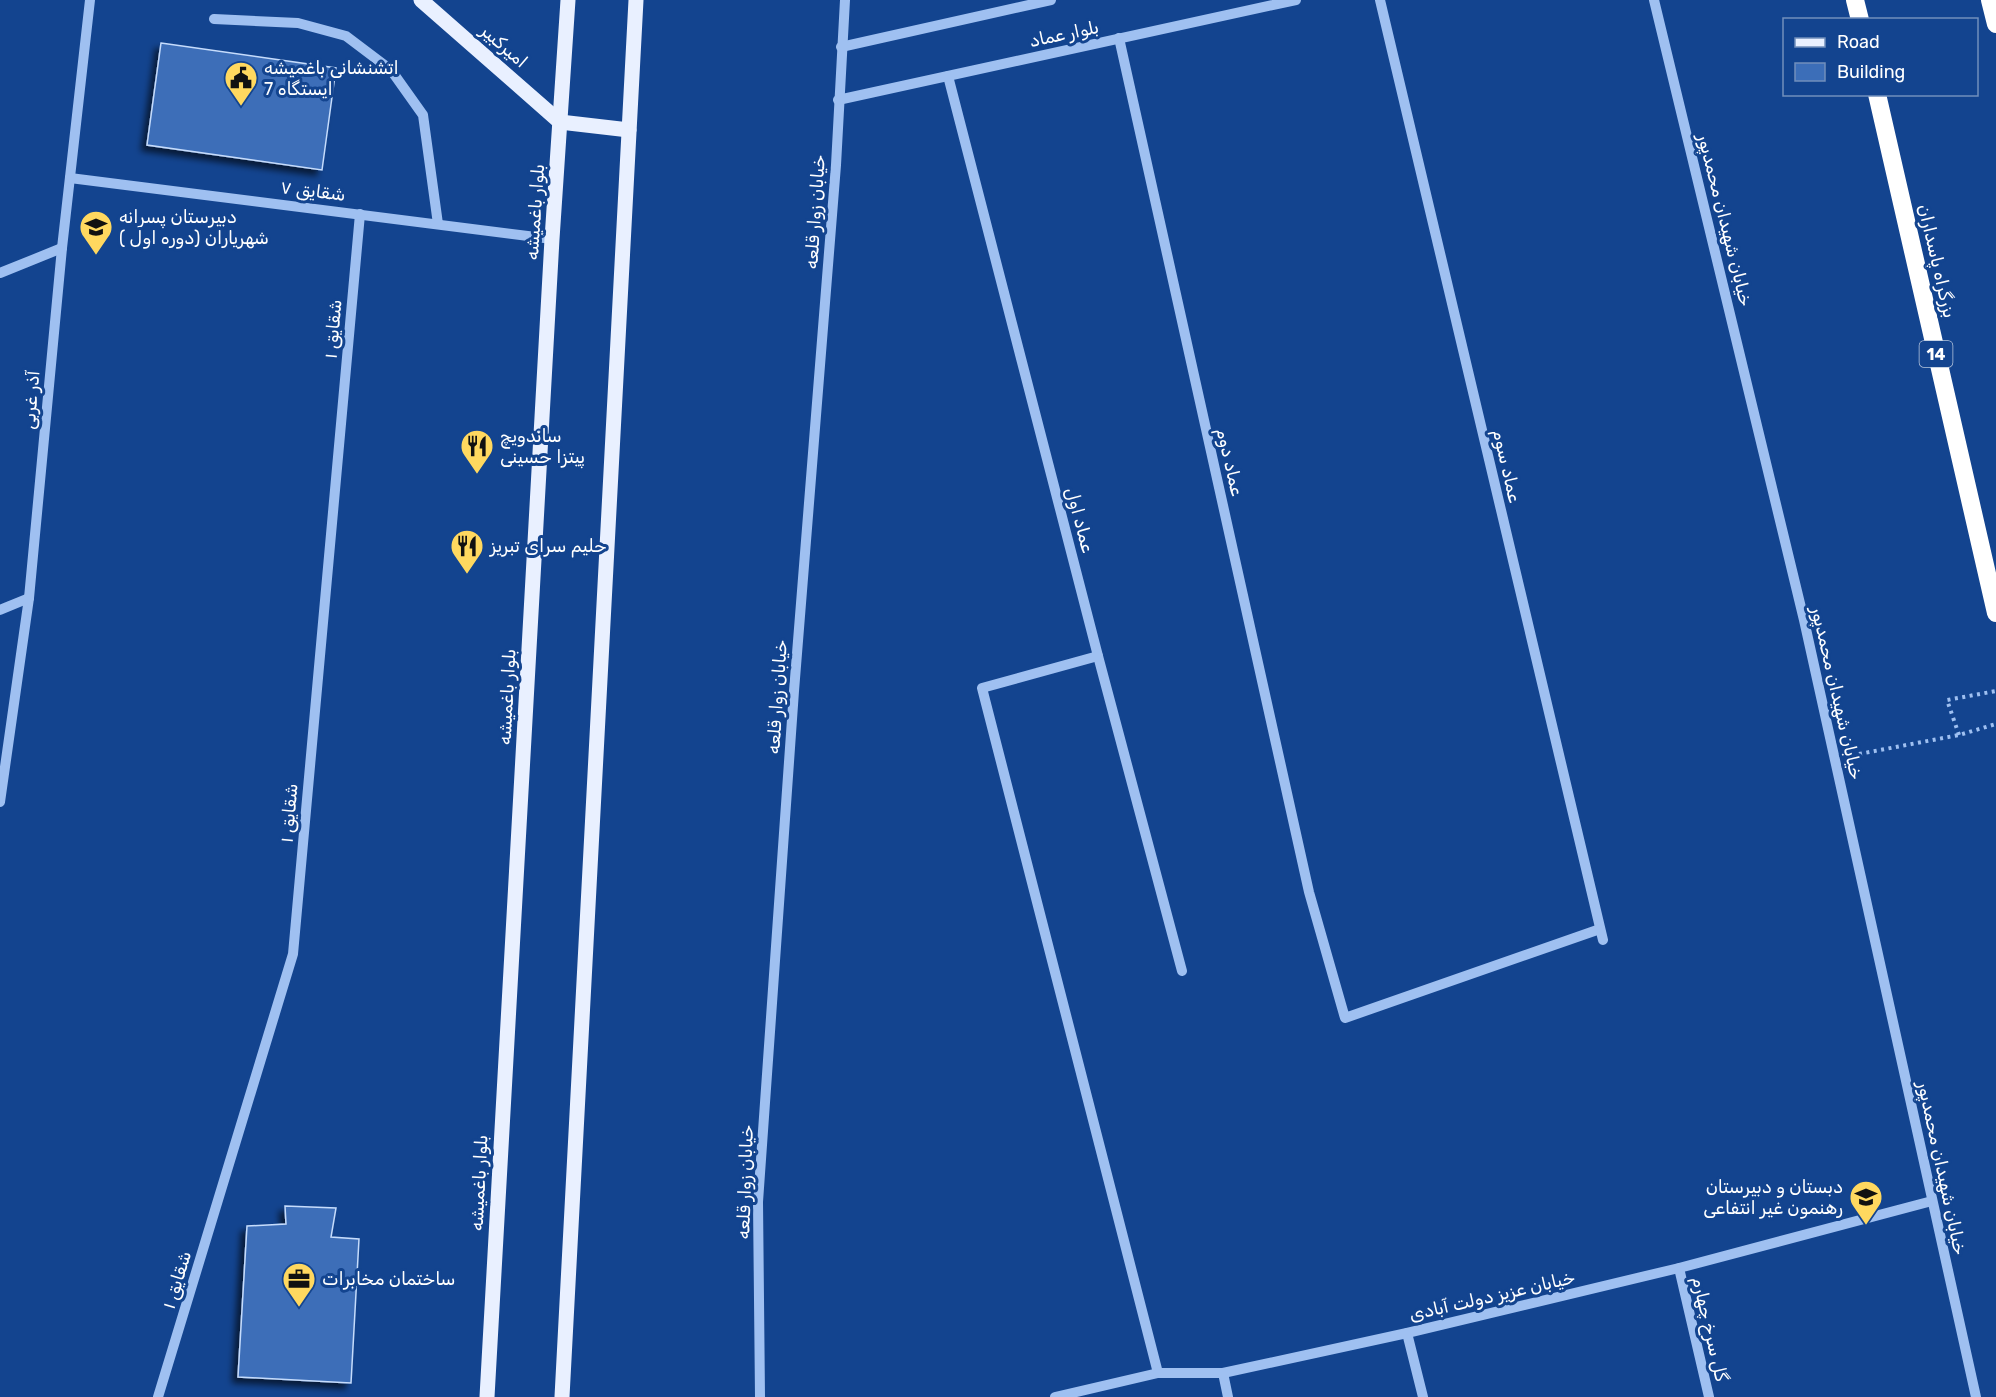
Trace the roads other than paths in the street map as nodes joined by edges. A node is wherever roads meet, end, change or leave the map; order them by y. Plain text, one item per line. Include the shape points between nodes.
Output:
1 (90, 0) edge
2 (421, 0) edge
3 (568, 0) edge
4 (636, 0) edge
5 (845, 0) edge
6 (1051, 0) edge
7 (1296, 0) edge
8 (1380, 0) edge
9 (1654, 0) edge
10 (1855, 0) edge
11 (1990, 0) edge
12 (1860, 18) edge
13 (214, 19) dead end
14 (1996, 24) edge
15 (1119, 38) junction
16 (841, 47) junction
17 (948, 76) junction
18 (1877, 96) edge
19 (838, 100) junction
20 (560, 122) junction
21 (629, 130) junction
22 (70, 178) junction
23 (360, 214) junction
24 (438, 224) junction
25 (552, 239) junction
26 (62, 248) junction
27 (0, 273) edge
28 (29, 598) junction
29 (0, 610) edge
30 (1996, 613) edge
31 (1098, 656) junction
32 (0, 802) edge
33 (1601, 934) joint
34 (1182, 971) dead end
35 (1932, 1201) junction
36 (1679, 1268) junction
37 (1407, 1333) junction
38 (1158, 1373) junction
39 (1223, 1373) junction
40 (158, 1397) edge
41 (487, 1397) edge
42 (562, 1397) edge
43 (760, 1397) edge
44 (1055, 1397) edge
45 (1228, 1397) edge
46 (1423, 1397) edge
47 (1709, 1397) edge
48 (1976, 1397) edge

1 - 22 street, آذر غربی
2 - 20 main road, امیرکبیر
3 - 20 main road, بلوار باغمیشه
4 - 21 main road
5 - 16 street, خیابان زوار قلعه
6 - 16 street, بلوار عماد
7 - 15 street, بلوار عماد
8 - 33 street, عماد سوم
9 - 35 street, خیابان شهیدان محمدپور via 1804,620
10 - 12 highway
11 - 14 highway
13 - 24 street via 298,23 346,36 391,70 423,115
15 - 17 street, بلوار عماد
15 - 33 street, عماد دوم via 1309,892 1345,1017
16 - 19 street, خیابان زوار قلعه
17 - 19 street, بلوار عماد
17 - 31 street, عماد اول
18 - 30 highway, بزرگراه پاسداران / 14
19 - 43 street, خیابان زوار قلعه via 758,1202
20 - 21 main road
20 - 25 main road, بلوار باغمیشه
21 - 42 main road
22 - 23 street, شقایق ۷
22 - 26 street, آذر غربی
23 - 24 street, شقایق ۷
23 - 40 street, شقایق ۱ via 292,954
24 - 25 street, شقایق ۷
25 - 41 main road, بلوار باغمیشه
26 - 27 street
26 - 28 street, آذر غربی
28 - 29 street
28 - 32 street, آذر غربی
31 - 34 street, عماد اول
31 - 38 street via 982,688
35 - 36 street, خیابان عزیز دولت آبادی
35 - 48 street, خیابان شهیدان محمدپور
36 - 37 street, خیابان عزیز دولت آبادی
36 - 47 street, گل سرخ چهارم
37 - 39 street, خیابان عزیز دولت آبادی
37 - 46 street
38 - 39 street, خیابان عزیز دولت آبادی
38 - 44 street, خیابان عزیز دولت آبادی
39 - 45 street

